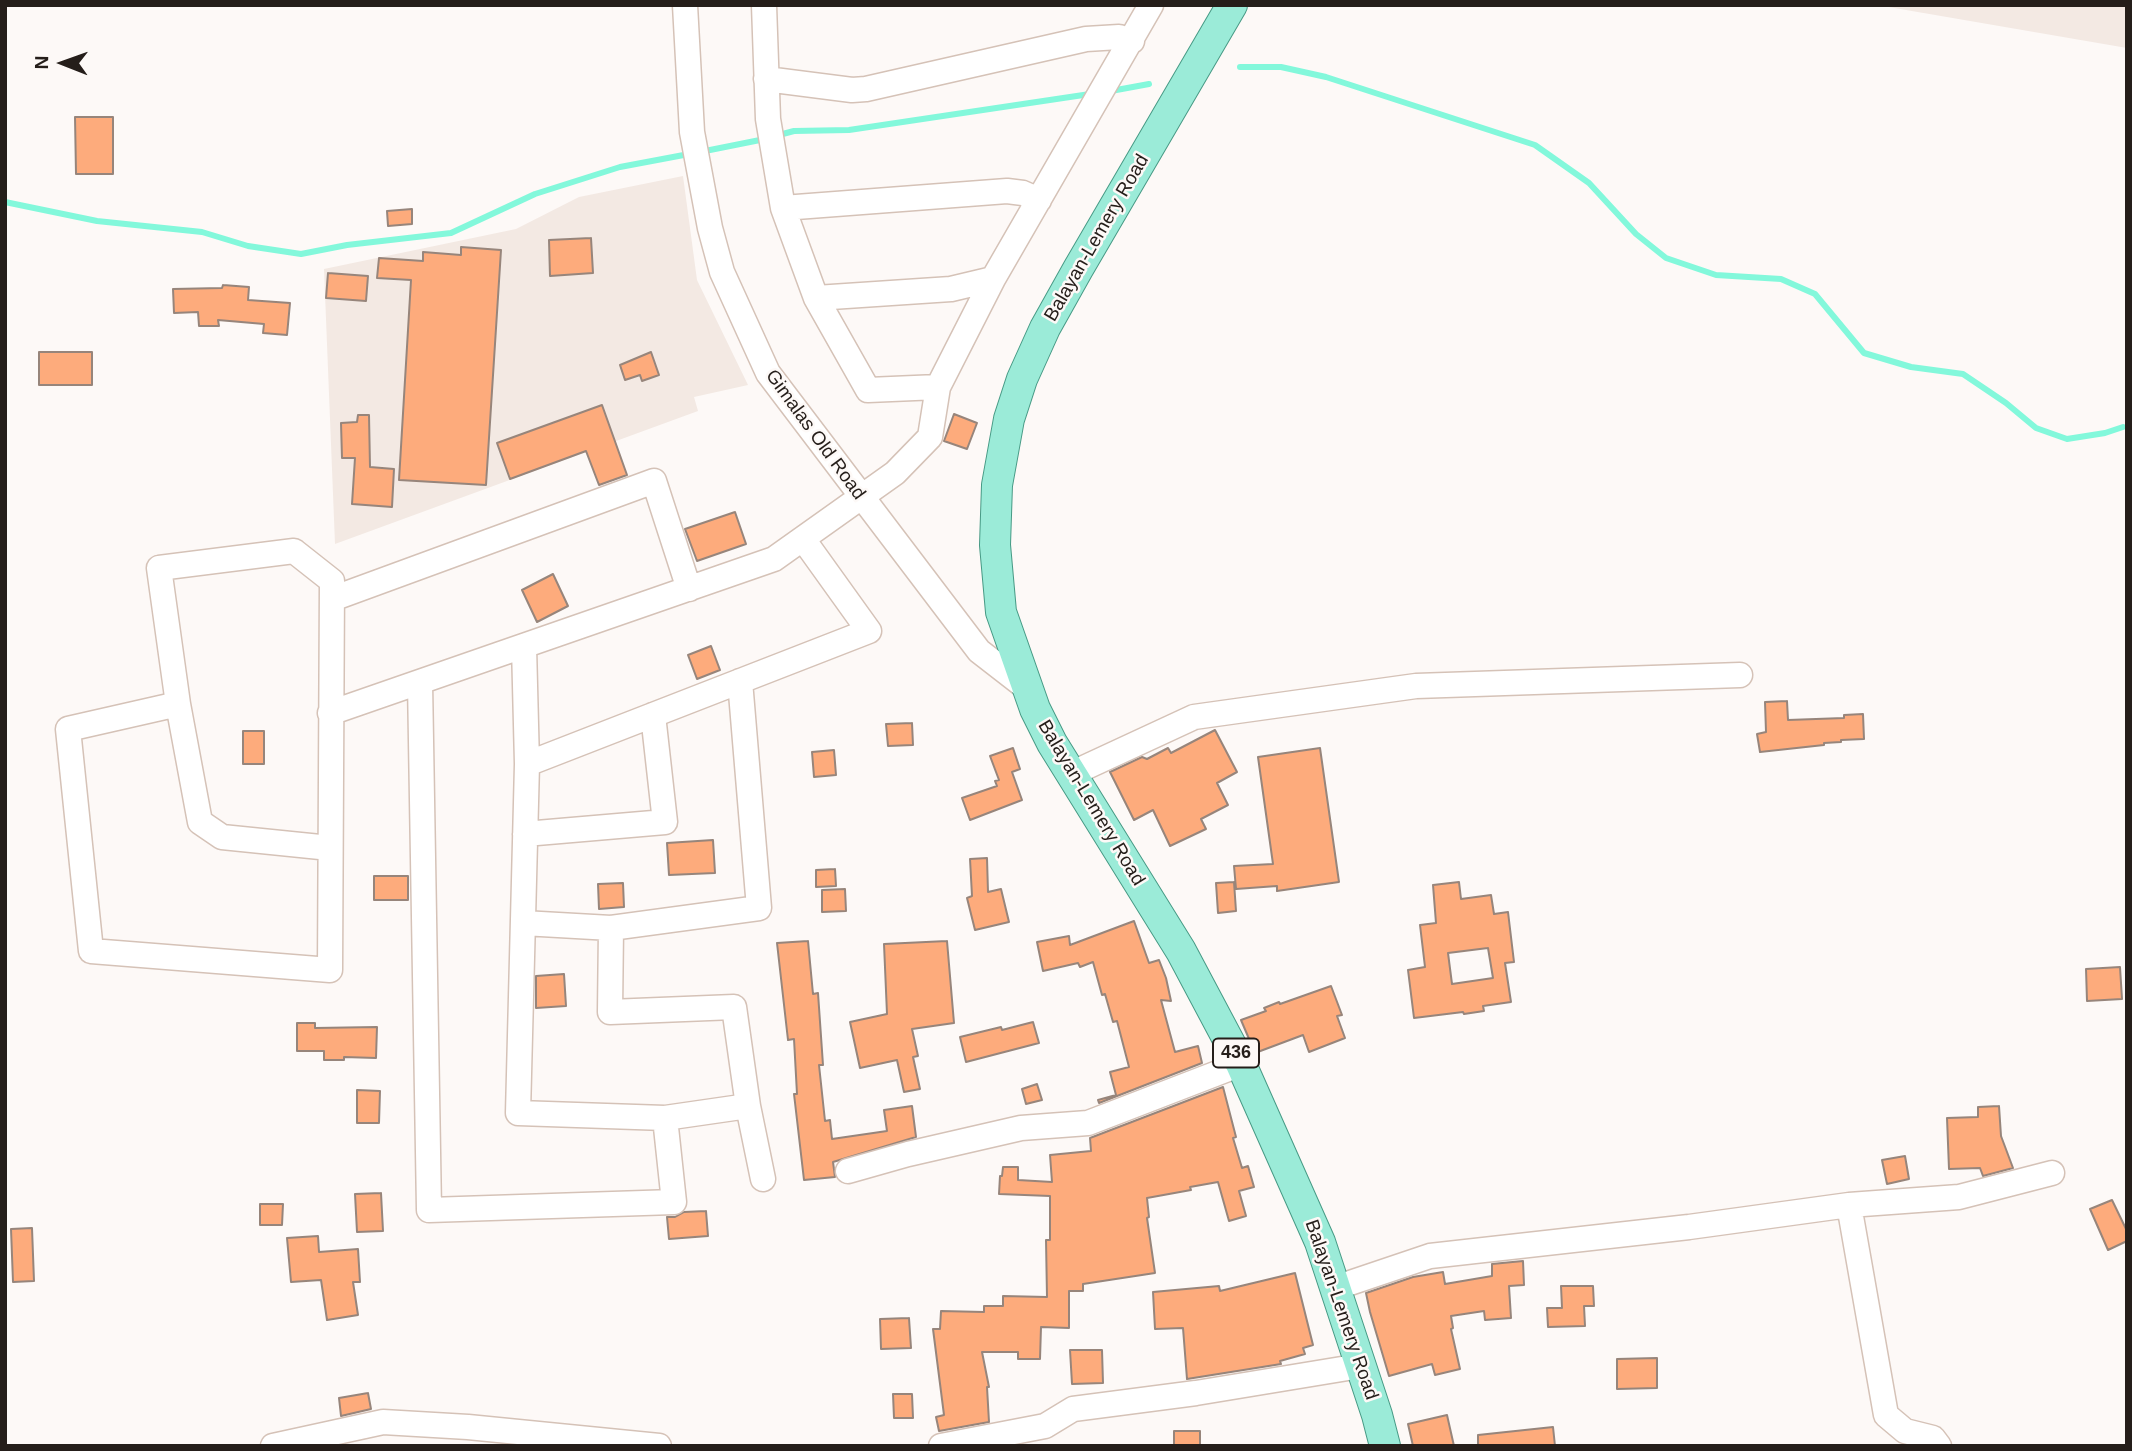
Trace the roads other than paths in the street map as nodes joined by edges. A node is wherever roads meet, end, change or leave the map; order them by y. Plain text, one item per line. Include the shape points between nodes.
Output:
1 (685, 5) edge
2 (764, 5) edge
3 (1151, 5) edge
4 (1232, 5) edge
5 (1132, 41) junction
6 (766, 79) junction
7 (1039, 200) junction
8 (783, 208) junction
9 (993, 279) junction
10 (951, 289) junction
11 (816, 298) junction
12 (960, 344) junction
13 (938, 387) junction
14 (861, 498) junction
15 (803, 539) junction
16 (689, 589) junction
17 (332, 599) junction
18 (524, 646) junction
19 (1740, 675) dead end
20 (740, 681) junction
21 (420, 682) junction
22 (1028, 689) junction
23 (178, 704) junction
24 (330, 713) junction
25 (653, 715) junction
26 (527, 764) junction
27 (1071, 774) junction
28 (525, 834) junction
29 (330, 848) junction
30 (523, 923) junction
31 (611, 928) junction
32 (1241, 1064) junction
33 (748, 1106) junction
34 (665, 1118) junction
35 (848, 1171) dead end
36 (2052, 1173) dead end
37 (763, 1179) dead end
38 (1849, 1205) junction
39 (1335, 1288) junction
40 (1360, 1366) junction
41 (273, 1446) edge
42 (659, 1446) edge
43 (941, 1446) edge
44 (1385, 1446) edge
45 (1939, 1446) edge

1 - 14 street, Gimalas Old Road / 436 via 696,163 722,272 768,373
2 - 6 street
3 - 5 street
4 - 22 main road, Balayan-Lemery Road via 1045,328 1009,419 997,485 995,545 1001,612
5 - 6 street via 1086,39 866,89
5 - 7 street
6 - 8 street
7 - 8 street via 1007,191
7 - 9 street
8 - 11 street
9 - 10 street
9 - 12 street
10 - 11 street
10 - 12 street via 960,306
11 - 13 street via 868,390
12 - 13 street
13 - 14 street via 930,437 895,473
14 - 15 street
14 - 22 street, Gimalas Old Road / 436 via 979,651
15 - 16 street via 774,559
15 - 20 street via 869,631
16 - 17 street via 654,481
16 - 18 street
17 - 23 street via 332,581 294,551 159,568
17 - 24 street
18 - 21 street
18 - 26 street
19 - 27 street via 1416,686 1194,717
20 - 25 street
20 - 31 street via 759,908
21 - 24 street
21 - 34 street via 429,1210 674,1202
22 - 27 main road, Balayan-Lemery Road / 436
23 - 29 street via 200,822 222,837
23 - 29 street via 68,729 91,951 330,970
24 - 29 street
25 - 26 street
25 - 28 street via 665,822
26 - 28 street
27 - 32 main road, Balayan-Lemery Road / 436 via 1181,951
28 - 30 street
30 - 31 street
30 - 34 street via 518,1113
31 - 33 street via 610,1012 734,1007
32 - 35 street via 1088,1123 1021,1128
32 - 39 main road, Balayan-Lemery Road / 436 via 1320,1242
33 - 34 street
33 - 37 street
36 - 38 street via 1959,1197
38 - 39 street via 1430,1256
38 - 45 street via 1886,1415 1905,1431 1933,1438
39 - 40 main road, Balayan-Lemery Road / 436
40 - 43 street via 1073,1409 1045,1426
40 - 44 main road, Balayan-Lemery Road / 436
41 - 42 street via 383,1422

